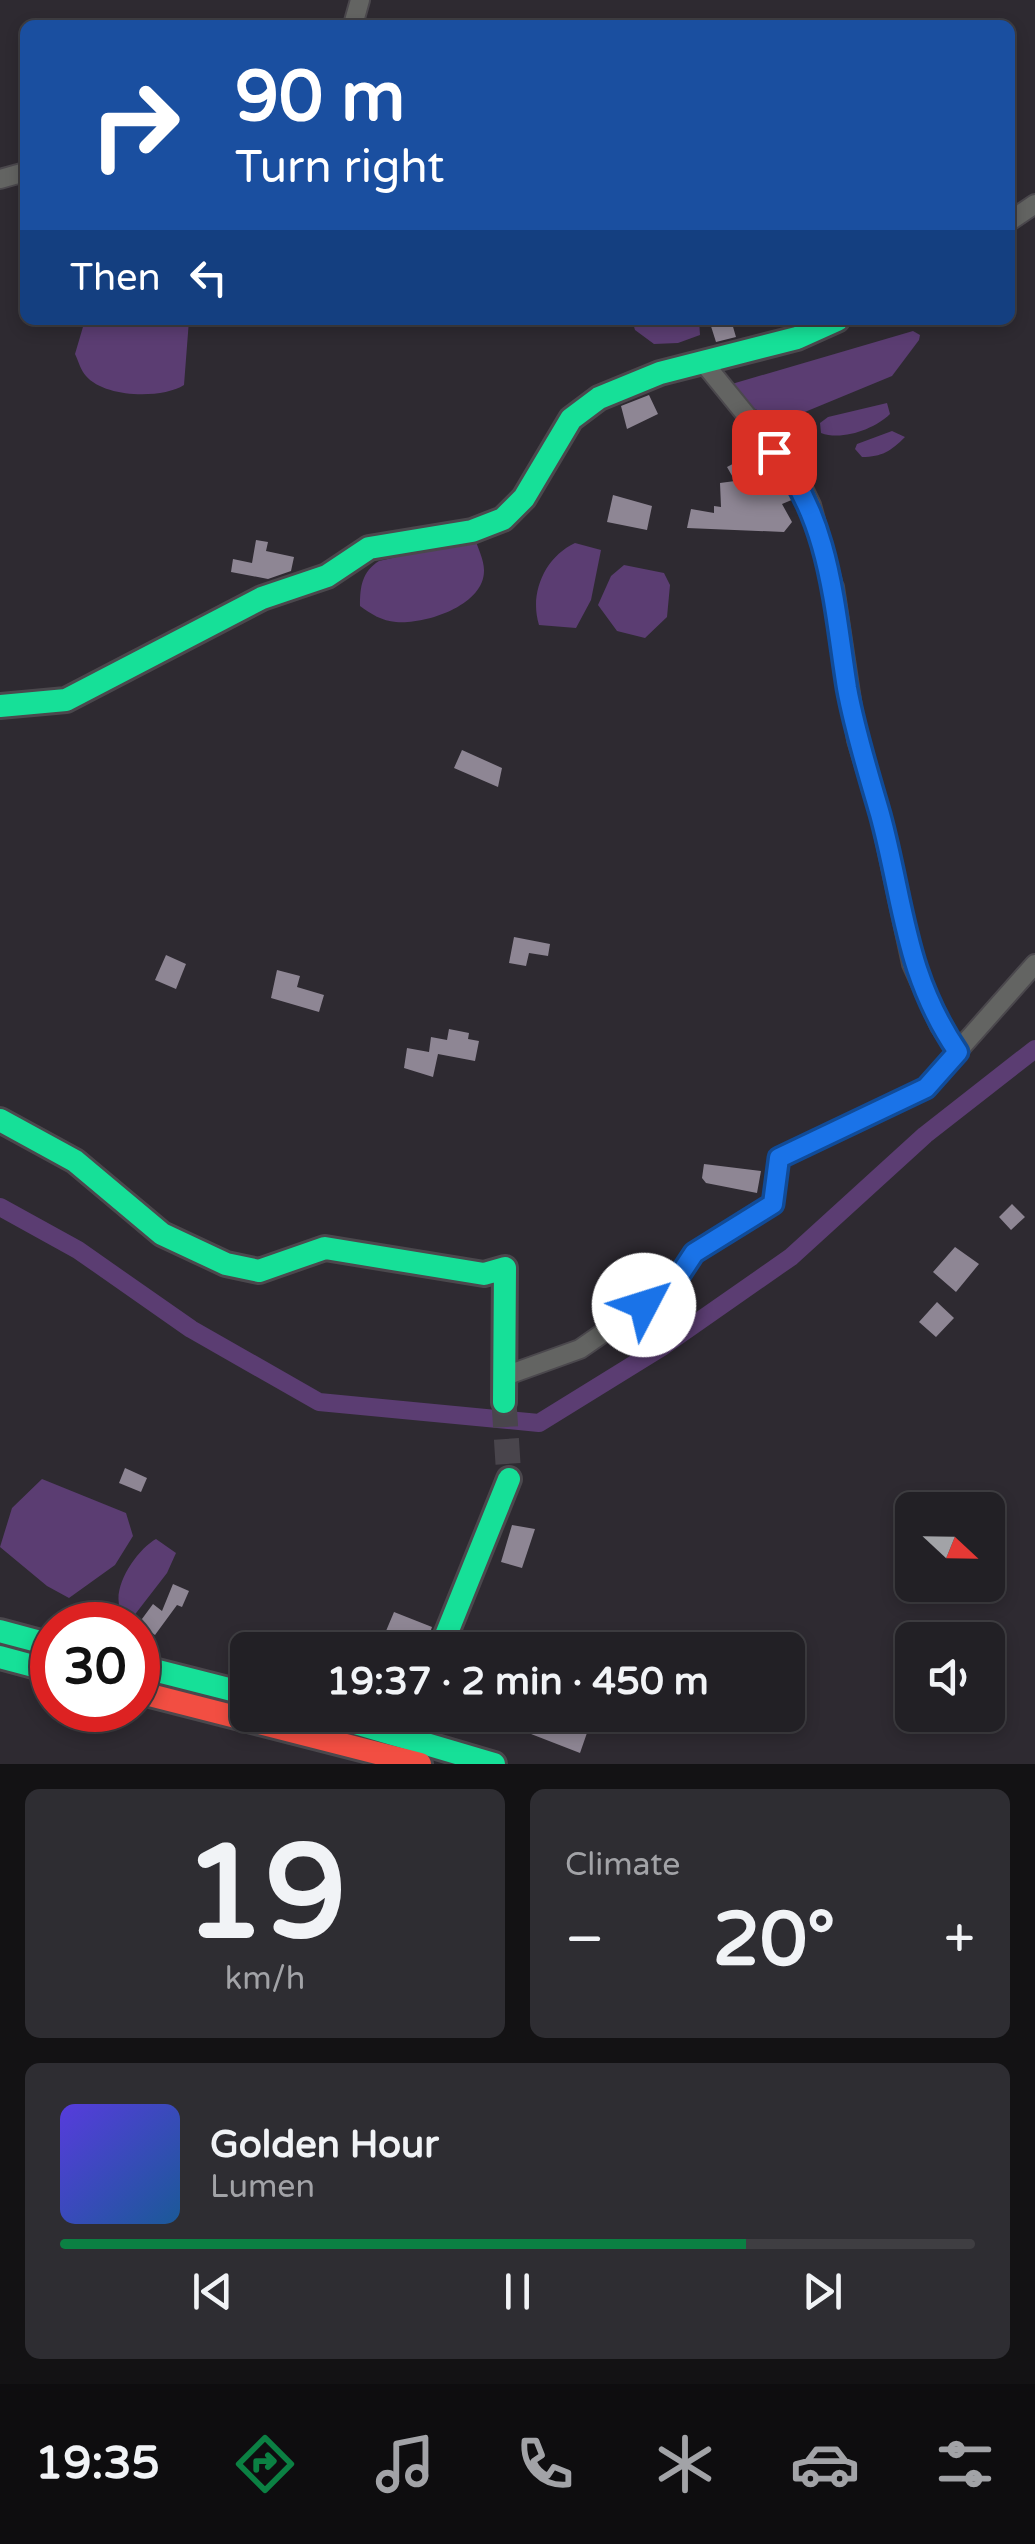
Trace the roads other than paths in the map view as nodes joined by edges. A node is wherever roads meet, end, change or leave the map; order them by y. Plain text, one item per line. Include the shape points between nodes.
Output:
1 (826, 325) edge
2 (703, 362) junction
3 (0, 706) edge
4 (1035, 964) edge
5 (958, 1052) junction
6 (0, 1120) edge
7 (504, 1376) junction
8 (504, 1402) tunnel mouth
9 (509, 1479) tunnel mouth
10 (0, 1631) edge
11 (447, 1632) edge
12 (30, 1639) edge
13 (0, 1657) edge
14 (30, 1666) edge
15 (160, 1672) edge
16 (230, 1689) edge
17 (160, 1698) edge
18 (425, 1732) edge
19 (419, 1764) edge
20 (494, 1764) edge

1 - 2 main road
2 - 3 main road via 598,398 571,418 524,498 503,519 369,548 327,576 262,598 66,700
2 - 5 street via 799,480 811,505 834,588 857,740 912,964
4 - 5 street
5 - 7 street via 926,1088 779,1158 773,1204 694,1253 675,1282 580,1349
6 - 7 main road via 75,1162 162,1234 226,1264 259,1271 325,1248 484,1274 505,1268
7 - 8 main road
9 - 11 main road
10 - 12 main road
13 - 14 main road
15 - 16 main road
17 - 19 main road
18 - 20 main road

